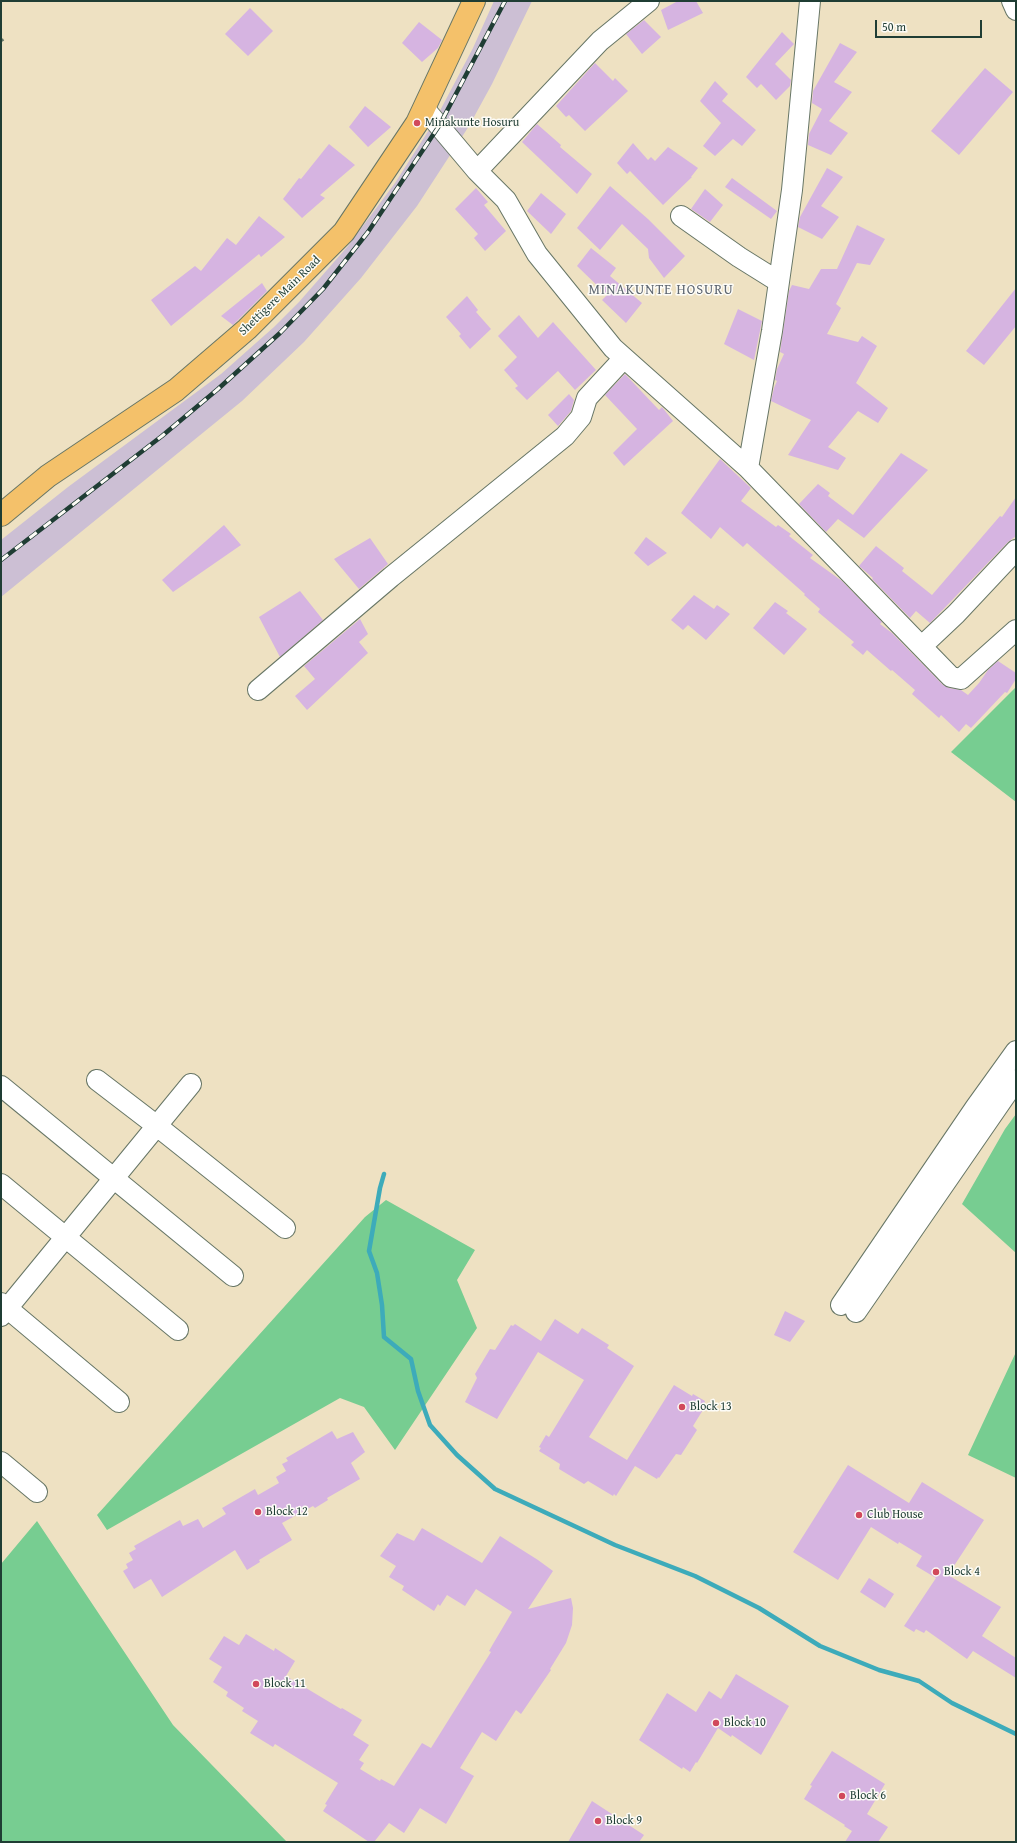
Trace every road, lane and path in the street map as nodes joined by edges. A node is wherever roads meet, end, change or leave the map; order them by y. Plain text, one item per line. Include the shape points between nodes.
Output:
1 (474, 1) edge
2 (649, 1) edge
3 (810, 1) edge
4 (1012, 1) edge
5 (1016, 10) edge
6 (424, 108) junction
7 (477, 171) junction
8 (681, 216) dead end
9 (779, 282) junction
10 (624, 358) junction
11 (748, 468) junction
12 (1, 515) edge
13 (1016, 550) edge
14 (1016, 630) edge
15 (922, 646) junction
16 (258, 690) dead end
17 (1016, 1051) edge
18 (97, 1080) dead end
19 (1016, 1080) edge
20 (191, 1084) dead end
21 (1, 1086) edge
22 (157, 1126) junction
23 (113, 1180) junction
24 (1, 1184) edge
25 (285, 1228) dead end
26 (66, 1236) junction
27 (232, 1276) dead end
28 (3, 1309) edge
29 (178, 1330) dead end
30 (119, 1402) dead end
31 (2, 1463) edge
32 (37, 1492) dead end

1 - 6 main road, Shettigere Main Road
2 - 7 street via 600,41
3 - 9 street via 792,190
4 - 5 street
6 - 7 street
6 - 12 main road, Shettigere Main Road via 417,123 344,232 247,329 176,390 48,476
7 - 10 street via 506,200 536,254
8 - 9 street
9 - 11 street
10 - 11 street
10 - 16 street via 587,398 580,417 565,436 391,577
11 - 15 street
13 - 15 street
14 - 15 street via 961,679 951,677
17 - 19 street via 970,1114 849,1308
18 - 22 street
20 - 22 street
21 - 23 street
22 - 23 street
22 - 25 street
23 - 26 street
23 - 27 street
24 - 26 street
26 - 28 street
26 - 29 street
28 - 30 street
31 - 32 street

